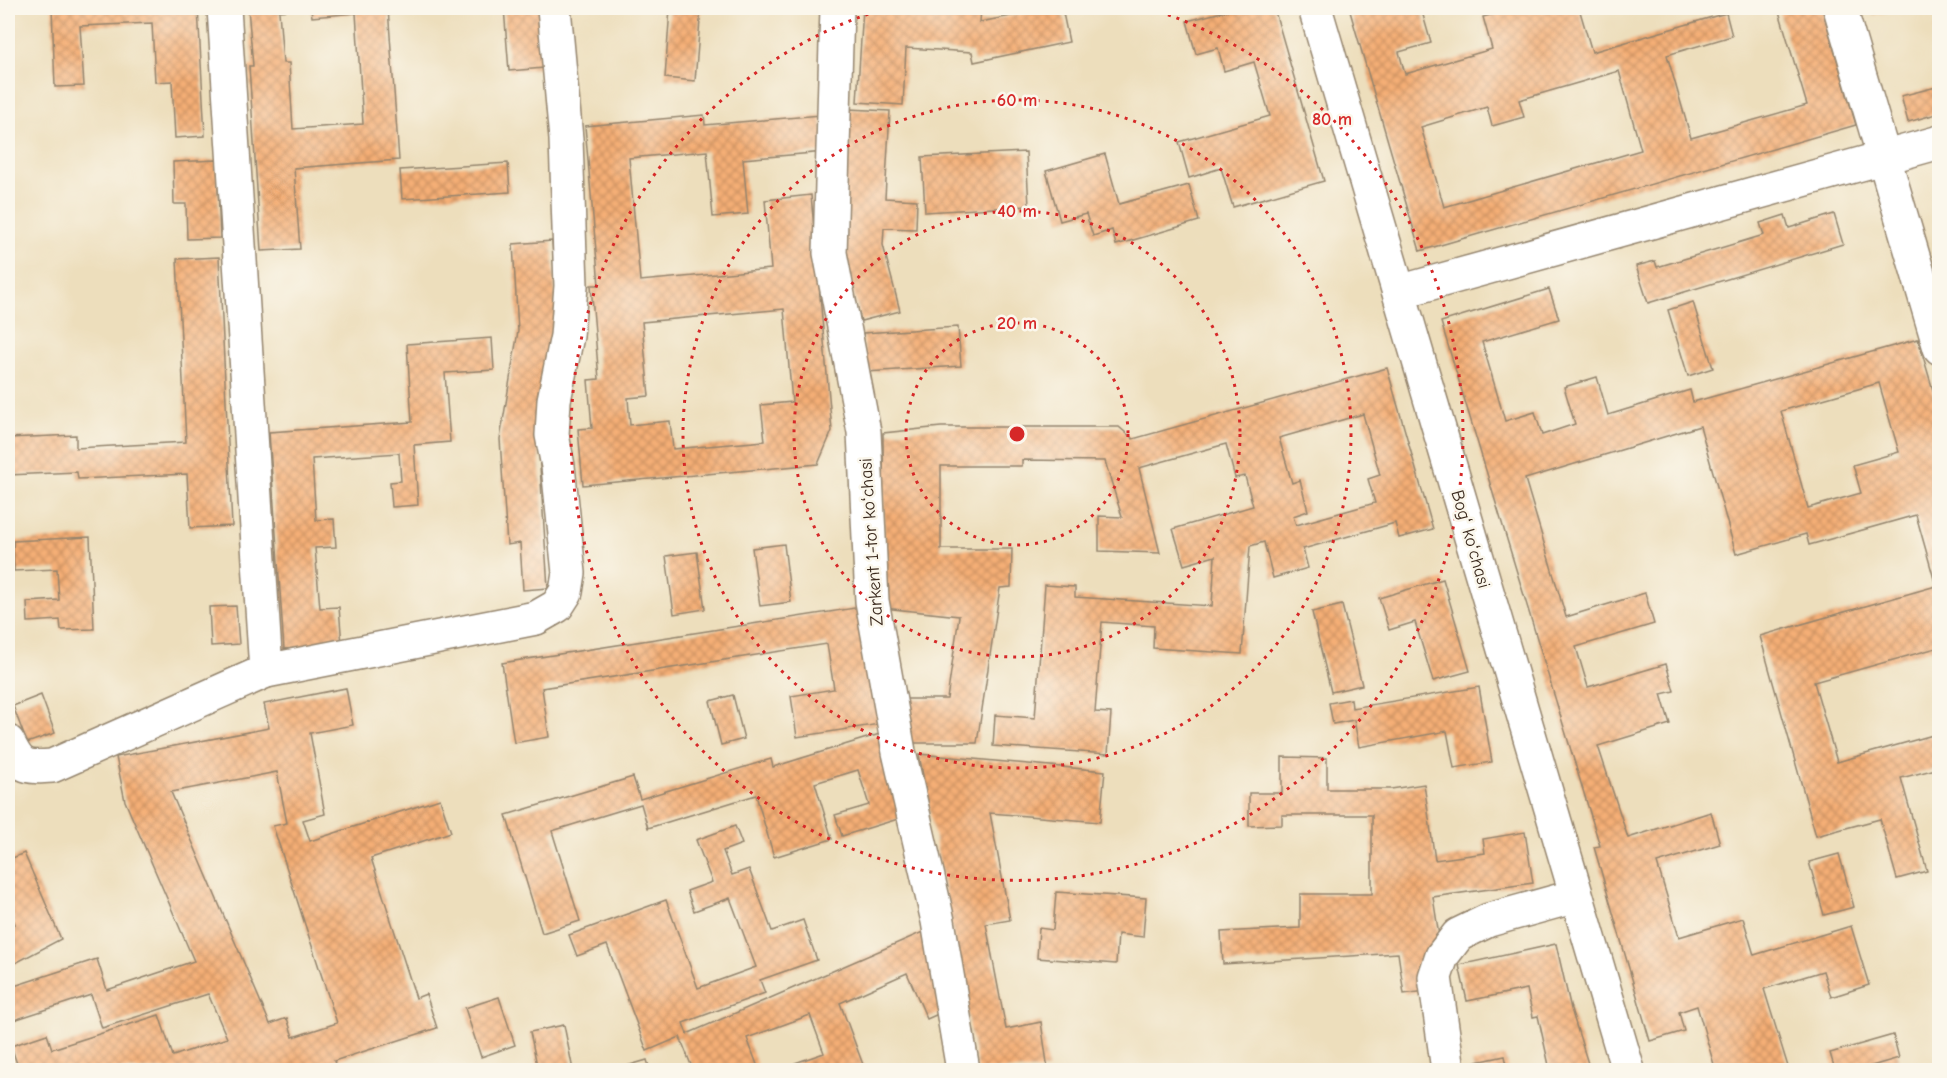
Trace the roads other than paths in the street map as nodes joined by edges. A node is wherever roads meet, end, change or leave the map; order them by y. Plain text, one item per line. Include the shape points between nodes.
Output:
1 (224, 8) edge
2 (554, 8) edge
3 (837, 8) edge
4 (1315, 8) edge
5 (1840, 8) edge
6 (1940, 142) edge
7 (1883, 157) junction
8 (1399, 291) junction
9 (1940, 348) edge
10 (266, 670) junction
11 (8, 742) edge
12 (1576, 896) junction
13 (963, 1071) edge
14 (1448, 1071) edge
15 (1628, 1071) edge

1 - 10 street
2 - 10 street via 566,139 571,286 552,435 569,573 566,592 557,606 536,618
3 - 13 street, Zarkent 1-tor koʻchasi via 830,253 864,432 872,602 899,752 938,921
4 - 8 street, Bogʻ koʻchasi
5 - 7 street
6 - 7 street
7 - 8 street
7 - 9 street
8 - 12 street, Bogʻ koʻchasi
10 - 11 street via 52,766 31,768 16,760
12 - 14 street via 1489,920 1458,935 1442,956 1435,978
12 - 15 street, Bogʻ koʻchasi

